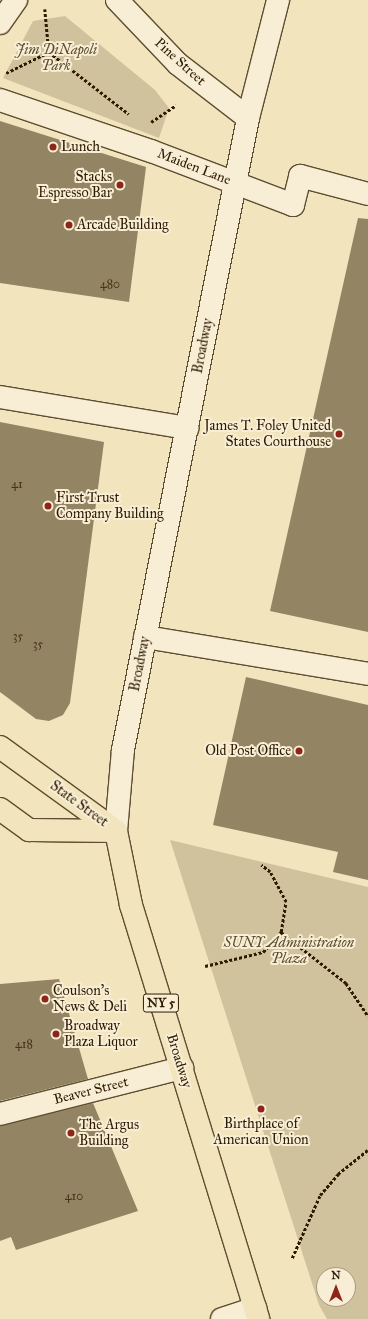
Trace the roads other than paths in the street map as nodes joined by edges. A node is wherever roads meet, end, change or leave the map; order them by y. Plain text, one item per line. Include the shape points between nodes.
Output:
1 (16, 0) edge
2 (117, 0) edge
3 (278, 0) edge
4 (0, 23) edge
5 (0, 100) edge
6 (248, 118) junction
7 (236, 182) junction
8 (368, 194) edge
9 (0, 397) edge
10 (187, 428) junction
11 (145, 637) junction
12 (368, 674) edge
13 (0, 747) edge
14 (0, 809) edge
15 (116, 831) junction
16 (182, 1068) junction
17 (0, 1114) edge
18 (257, 1314) edge
19 (222, 1319) edge

1 - 4 street
2 - 6 street, Pine Street via 178,64
3 - 6 street, Broadway
5 - 7 street, Maiden Lane
6 - 7 street, Broadway
7 - 8 street, Maiden Lane via 293,204 300,176
7 - 10 street, Broadway
9 - 10 street
10 - 11 street, Broadway
11 - 12 street
11 - 15 street, Broadway via 123,750
13 - 15 main road, State Street
14 - 15 main road, State Street via 29,830
15 - 16 main road, Broadway / NY 5 via 131,905
16 - 17 street, Beaver Street
16 - 18 main road, Broadway / NY 5
18 - 19 street

